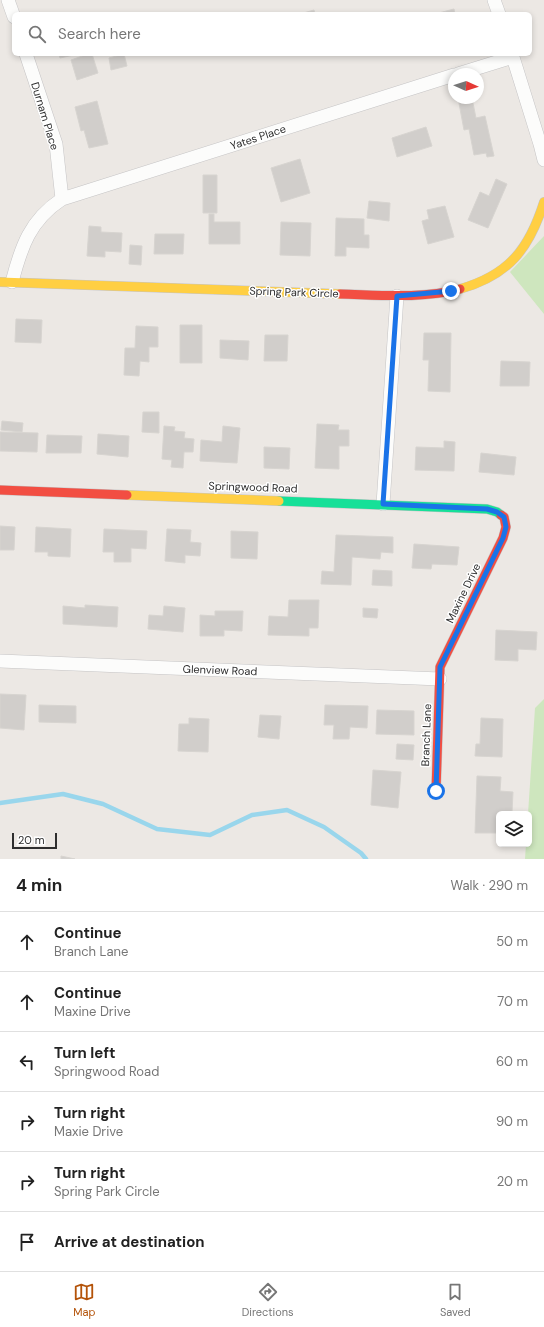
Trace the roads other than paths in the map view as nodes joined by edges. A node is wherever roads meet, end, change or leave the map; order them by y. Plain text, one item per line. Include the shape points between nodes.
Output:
1 (8, 0) edge
2 (494, 0) edge
3 (12, 12) edge
4 (498, 12) edge
5 (27, 56) edge
6 (509, 56) edge
7 (512, 56) edge
8 (475, 68) edge
9 (448, 77) edge
10 (544, 160) edge
11 (62, 199) junction
12 (544, 202) edge
13 (6, 282) edge
14 (397, 296) junction
15 (0, 490) edge
16 (383, 504) junction
17 (504, 517) joint
18 (0, 661) edge
19 (440, 679) junction
20 (436, 791) dead end

1 - 3 street
2 - 4 street
5 - 11 street, Durnam Place via 56,144
6 - 8 street
7 - 10 street
9 - 11 street, Yates Place
11 - 13 street via 51,206 35,223
12 - 14 street, Spring Park Circle via 532,235 520,253 494,276 451,291
13 - 14 street, Spring Park Circle
14 - 16 street
15 - 16 street, Springwood Road
16 - 17 street, Springwood Road via 487,509
17 - 19 street, Maxine Drive via 506,527 503,538 440,667
18 - 19 street, Glenview Road
19 - 20 street, Branch Lane

